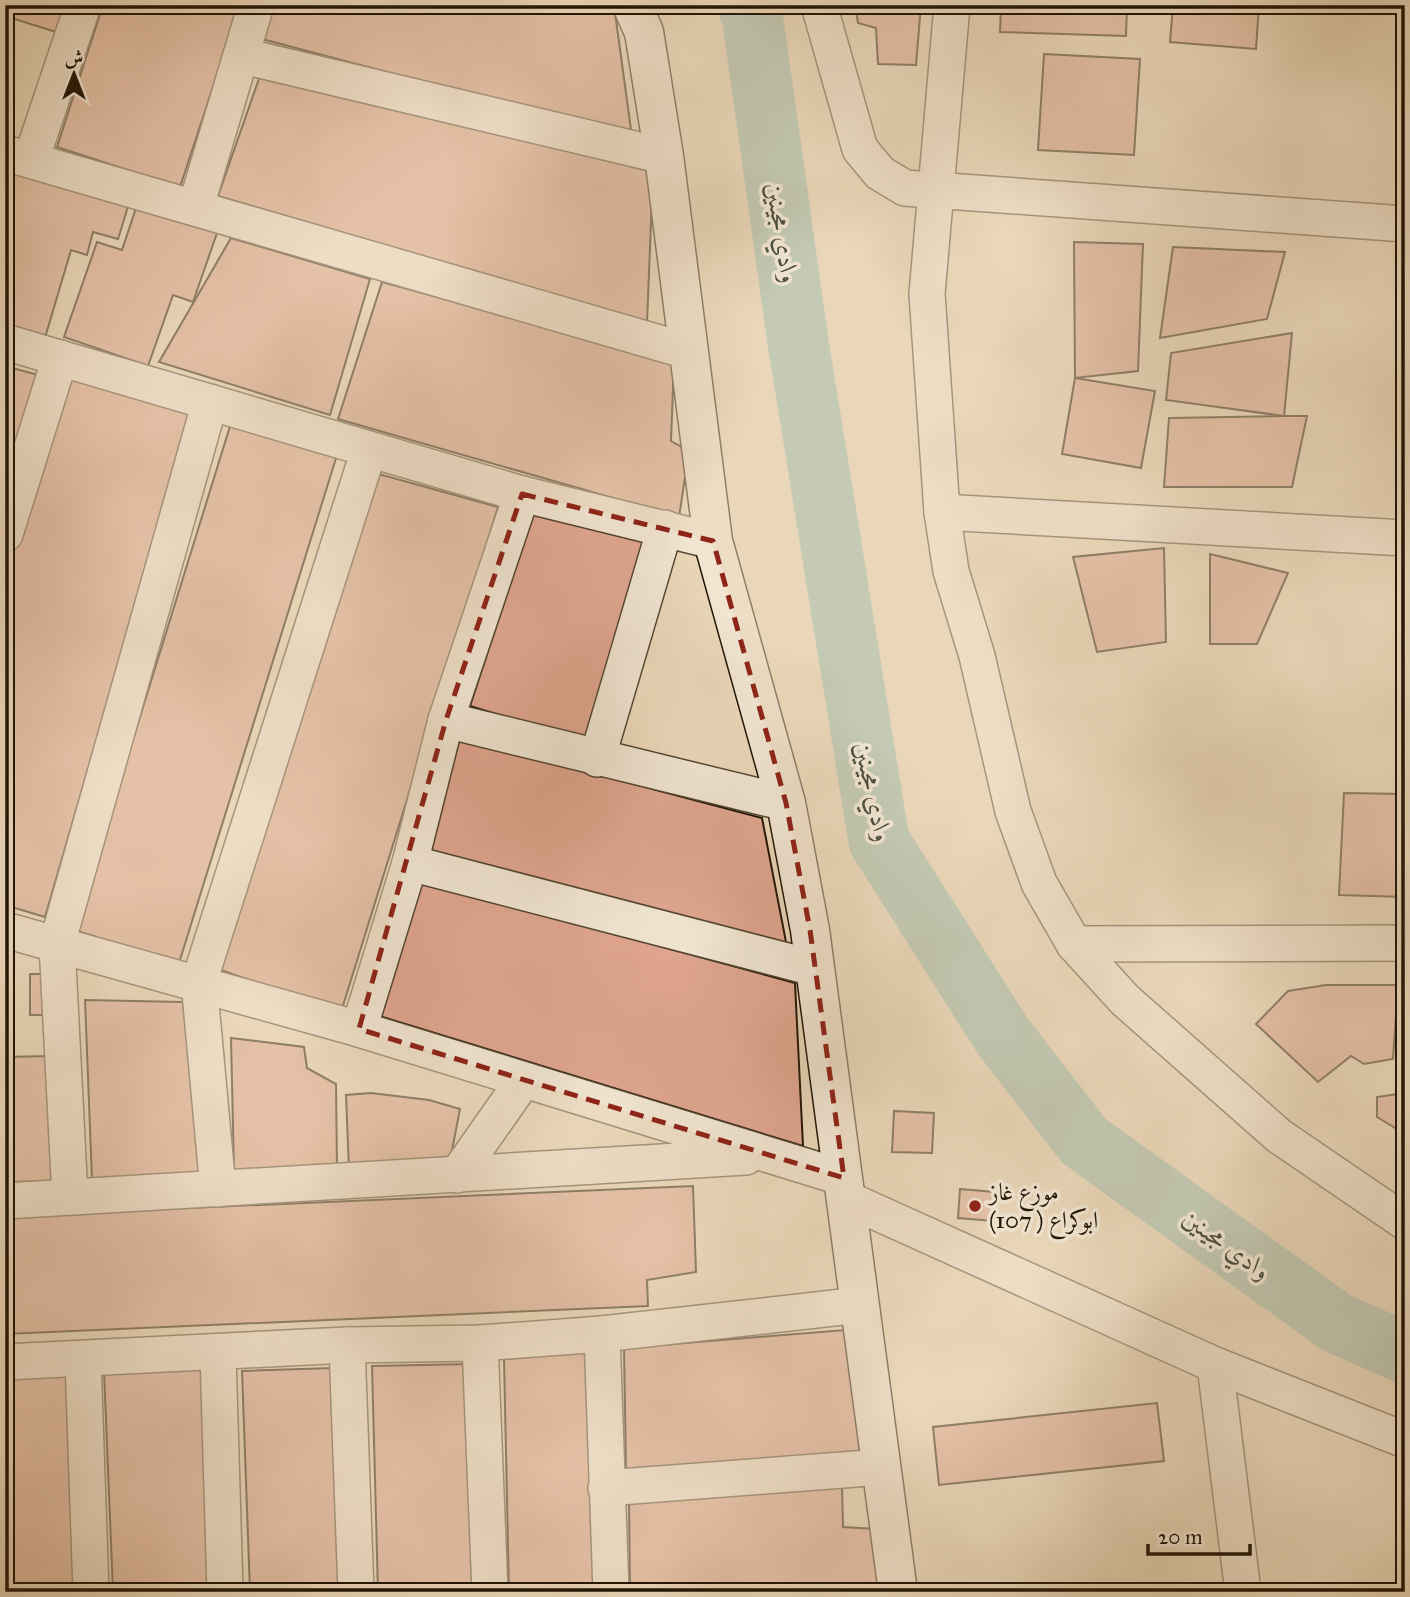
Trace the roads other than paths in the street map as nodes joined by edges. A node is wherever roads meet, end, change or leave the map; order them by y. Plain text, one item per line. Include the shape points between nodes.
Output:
1 (83, 5) edge
2 (257, 5) edge
3 (632, 5) edge
4 (820, 5) edge
5 (952, 5) edge
6 (243, 56) junction
7 (18, 156) edge
8 (664, 156) junction
9 (937, 190) junction
10 (196, 206) junction
11 (1405, 223) edge
12 (5, 342) edge
13 (687, 351) junction
14 (60, 358) junction
15 (211, 402) junction
16 (369, 450) junction
17 (522, 494) junction
18 (943, 512) junction
19 (665, 528) junction
20 (5, 534) edge
21 (1405, 538) edge
22 (713, 541) junction
23 (446, 720) junction
24 (597, 759) junction
25 (786, 803) junction
26 (410, 863) junction
27 (5, 930) edge
28 (1405, 943) edge
29 (57, 944) junction
30 (1074, 944) junction
31 (814, 968) junction
32 (199, 982) junction
33 (359, 1029) junction
34 (523, 1081) junction
35 (769, 1156) junction
36 (457, 1175) junction
37 (218, 1189) junction
38 (845, 1189) junction
39 (70, 1197) junction
40 (5, 1201) edge
41 (1405, 1222) edge
42 (860, 1305) junction
43 (602, 1334) junction
44 (480, 1343) junction
45 (347, 1345) junction
46 (218, 1353) junction
47 (83, 1359) junction
48 (5, 1362) edge
49 (1216, 1365) junction
50 (1405, 1440) edge
51 (882, 1467) junction
52 (606, 1488) junction
53 (92, 1592) edge
54 (225, 1592) edge
55 (356, 1592) edge
56 (490, 1592) edge
57 (611, 1592) edge
58 (898, 1592) edge
59 (1243, 1592) edge

1 - 7 street
2 - 6 street
3 - 8 street via 645,32
4 - 9 street via 860,149 880,173 905,188
5 - 9 street
6 - 8 street
6 - 10 street
7 - 10 street
8 - 13 street
9 - 11 street
9 - 18 street via 927,294
10 - 13 street
12 - 14 street
13 - 22 street
14 - 15 street
14 - 20 street
15 - 16 street
15 - 29 street
16 - 17 street
16 - 32 street
17 - 19 street
17 - 23 street
18 - 21 street
18 - 30 street via 951,571 977,656 1013,811 1039,883
19 - 22 street
19 - 24 street
22 - 25 street
23 - 24 street
23 - 26 street
24 - 25 street
25 - 31 street
26 - 31 street
26 - 33 street
27 - 29 street
28 - 30 street
29 - 32 street
29 - 39 street
30 - 41 street via 1125,1000 1279,1136
31 - 38 street
32 - 33 street
32 - 37 street
33 - 34 street
34 - 35 street
34 - 36 street
35 - 36 street
35 - 38 street
36 - 37 street
37 - 39 street
38 - 42 street
38 - 49 street
39 - 40 street
42 - 43 street
42 - 51 street
43 - 44 street
43 - 52 street
44 - 45 street
44 - 56 street
45 - 46 street
45 - 55 street
46 - 47 street
46 - 54 street
47 - 48 street
47 - 53 street
49 - 50 street
49 - 59 street
51 - 52 street
51 - 58 street
52 - 57 street

